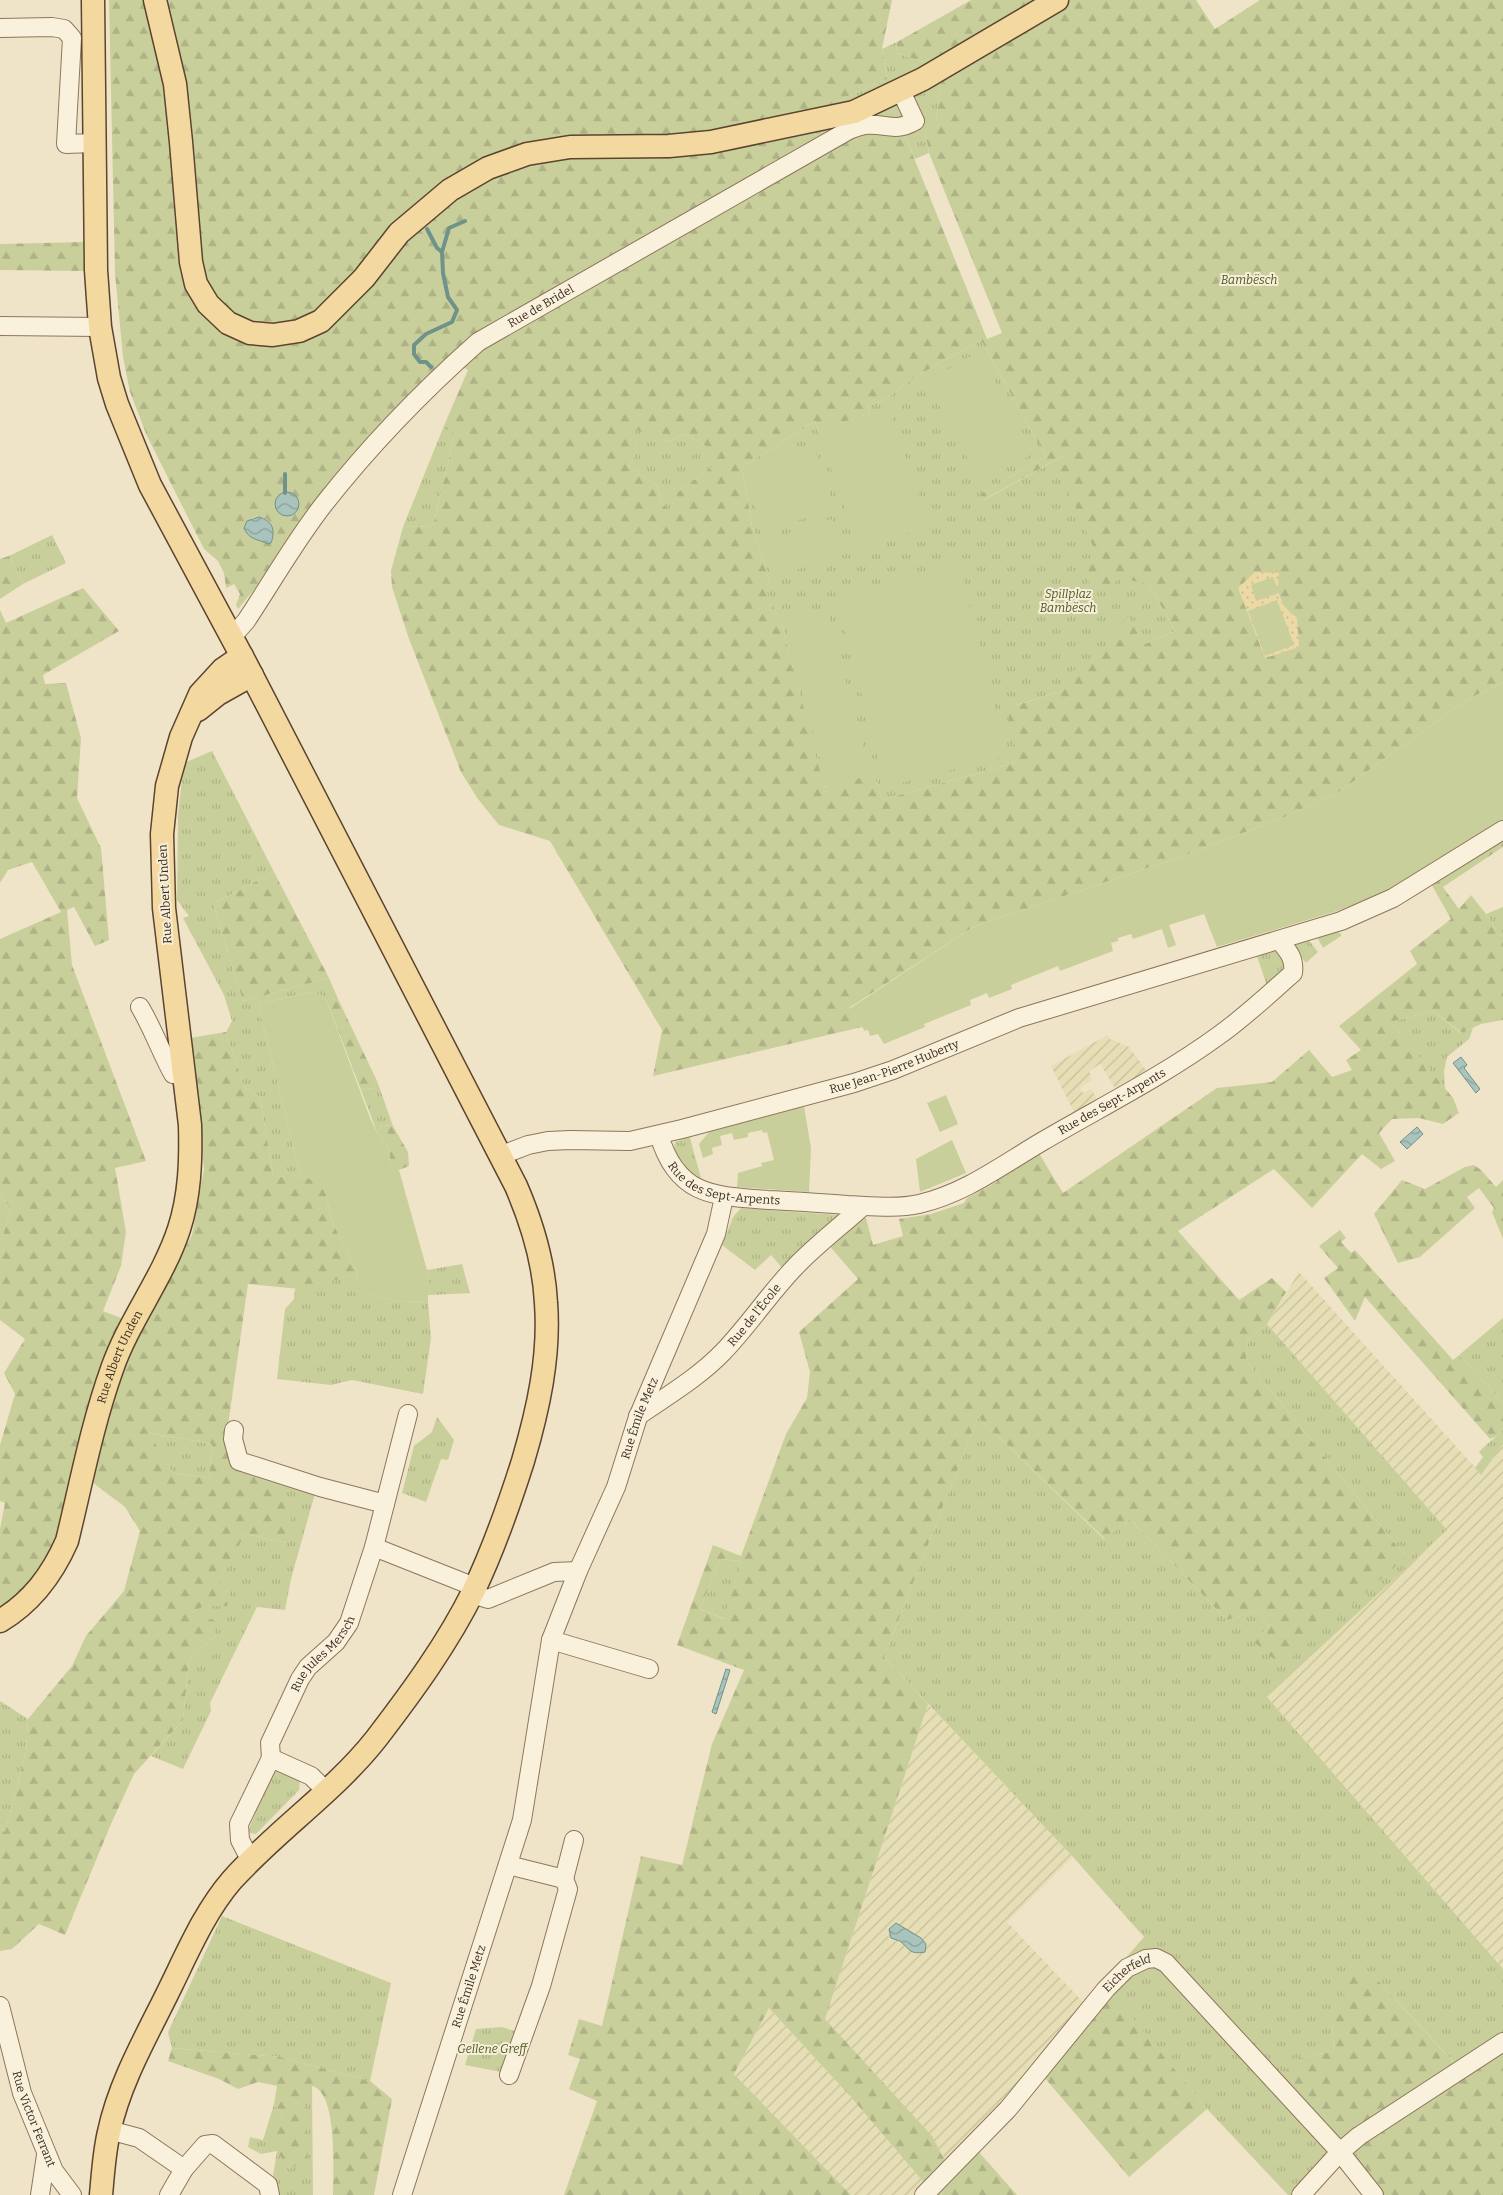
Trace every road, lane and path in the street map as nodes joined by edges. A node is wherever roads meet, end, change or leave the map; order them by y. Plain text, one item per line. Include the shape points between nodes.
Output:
1 (92, 0) edge
2 (155, 0) edge
3 (1057, 0) edge
4 (0, 28) edge
5 (901, 91) junction
6 (94, 144) junction
7 (0, 326) edge
8 (100, 327) junction
9 (242, 656) junction
10 (1503, 830) edge
11 (1279, 940) junction
12 (140, 1007) dead end
13 (184, 1075) junction
14 (660, 1135) junction
15 (502, 1155) junction
16 (724, 1197) junction
17 (862, 1206) junction
18 (408, 1414) dead end
19 (638, 1417) junction
20 (234, 1430) dead end
21 (385, 1504) junction
22 (374, 1547) junction
23 (578, 1571) junction
24 (473, 1591) junction
25 (0, 1621) edge
26 (552, 1640) junction
27 (649, 1669) dead end
28 (271, 1758) junction
29 (326, 1791) junction
30 (574, 1840) dead end
31 (251, 1861) junction
32 (508, 1865) junction
33 (564, 1879) junction
34 (0, 2006) edge
35 (1503, 2042) edge
36 (509, 2075) dead end
37 (109, 2130) junction
38 (1340, 2152) junction
39 (46, 2155) junction
40 (184, 2169) junction
41 (40, 2195) edge
42 (72, 2195) edge
43 (101, 2195) edge
44 (169, 2195) edge
45 (270, 2195) edge
46 (402, 2195) edge
47 (924, 2195) edge
48 (1301, 2195) edge
49 (1374, 2195) edge

1 - 6 main road
2 - 5 main road via 174,84 191,262 196,284 208,304 221,317 250,333 273,335 299,331 321,321 364,278 400,233 450,190 488,168 527,154 570,147 669,146 752,135 854,112
3 - 5 main road
4 - 6 street via 52,27 64,29 72,38 66,144
5 - 9 street, Rue de Bridel via 915,121 904,127 865,125 849,130 478,342 355,466 323,506 249,616
6 - 8 main road
7 - 8 street
8 - 9 main road via 109,378 150,486
9 - 13 main road, Rue Albert Unden via 218,694 190,718 172,762 167,786 162,834 164,908
9 - 15 main road via 450,1061
10 - 11 street via 1393,898 1341,921
11 - 14 street, Rue Jean-Pierre Huberty via 1019,1018 854,1083
11 - 17 street, Rue des Sept-Arpents via 1295,964 1293,973 1219,1036 1191,1055 976,1183 948,1196 917,1204
12 - 13 street via 173,1074
13 - 25 main road, Rue Albert Unden via 191,1159 188,1196 179,1230 112,1367 96,1417 67,1541 32,1597
14 - 15 street, Rue Jean-Pierre Huberty via 630,1141 548,1141
14 - 16 street, Rue des Sept-Arpents via 674,1169 692,1186
15 - 24 main road via 537,1245 546,1303 545,1362 534,1422 513,1492
16 - 17 street, Rue des Sept-Arpents
16 - 19 street, Rue Émile Metz via 716,1234
17 - 19 street, Rue de l'École via 792,1269 723,1353
18 - 21 street, Rue Jules Mersch
19 - 23 street, Rue Émile Metz via 616,1487
20 - 21 street via 239,1461
21 - 22 street, Rue Jules Mersch
22 - 24 street
22 - 28 street, Rue Jules Mersch via 349,1623 336,1642 308,1667 300,1679 270,1742
23 - 24 street via 554,1572 488,1599
23 - 26 street, Rue Émile Metz
24 - 29 main road via 411,1693 375,1740
26 - 27 street
26 - 32 street, Rue Émile Metz via 522,1820
28 - 29 street via 310,1776
28 - 31 street, Rue Jules Mersch via 239,1824 240,1840
29 - 31 main road
30 - 33 street
31 - 37 main road via 231,1882 199,1930 130,2073
32 - 33 street
32 - 46 street, Rue Émile Metz
33 - 36 street via 568,1889 541,1986
34 - 39 street, Rue Victor Ferrant via 22,2093
35 - 38 street via 1359,2136
37 - 40 street via 139,2138
37 - 43 main road
38 - 47 street, Eicherfeld via 1166,1963 1156,1958 1146,1959 1127,1968 1106,1989 1008,2109
38 - 48 street
38 - 49 street, Eicherfeld
39 - 41 street
39 - 42 street, Rue Victor Ferrant
40 - 44 street
40 - 45 street via 205,2145 213,2144 268,2186

